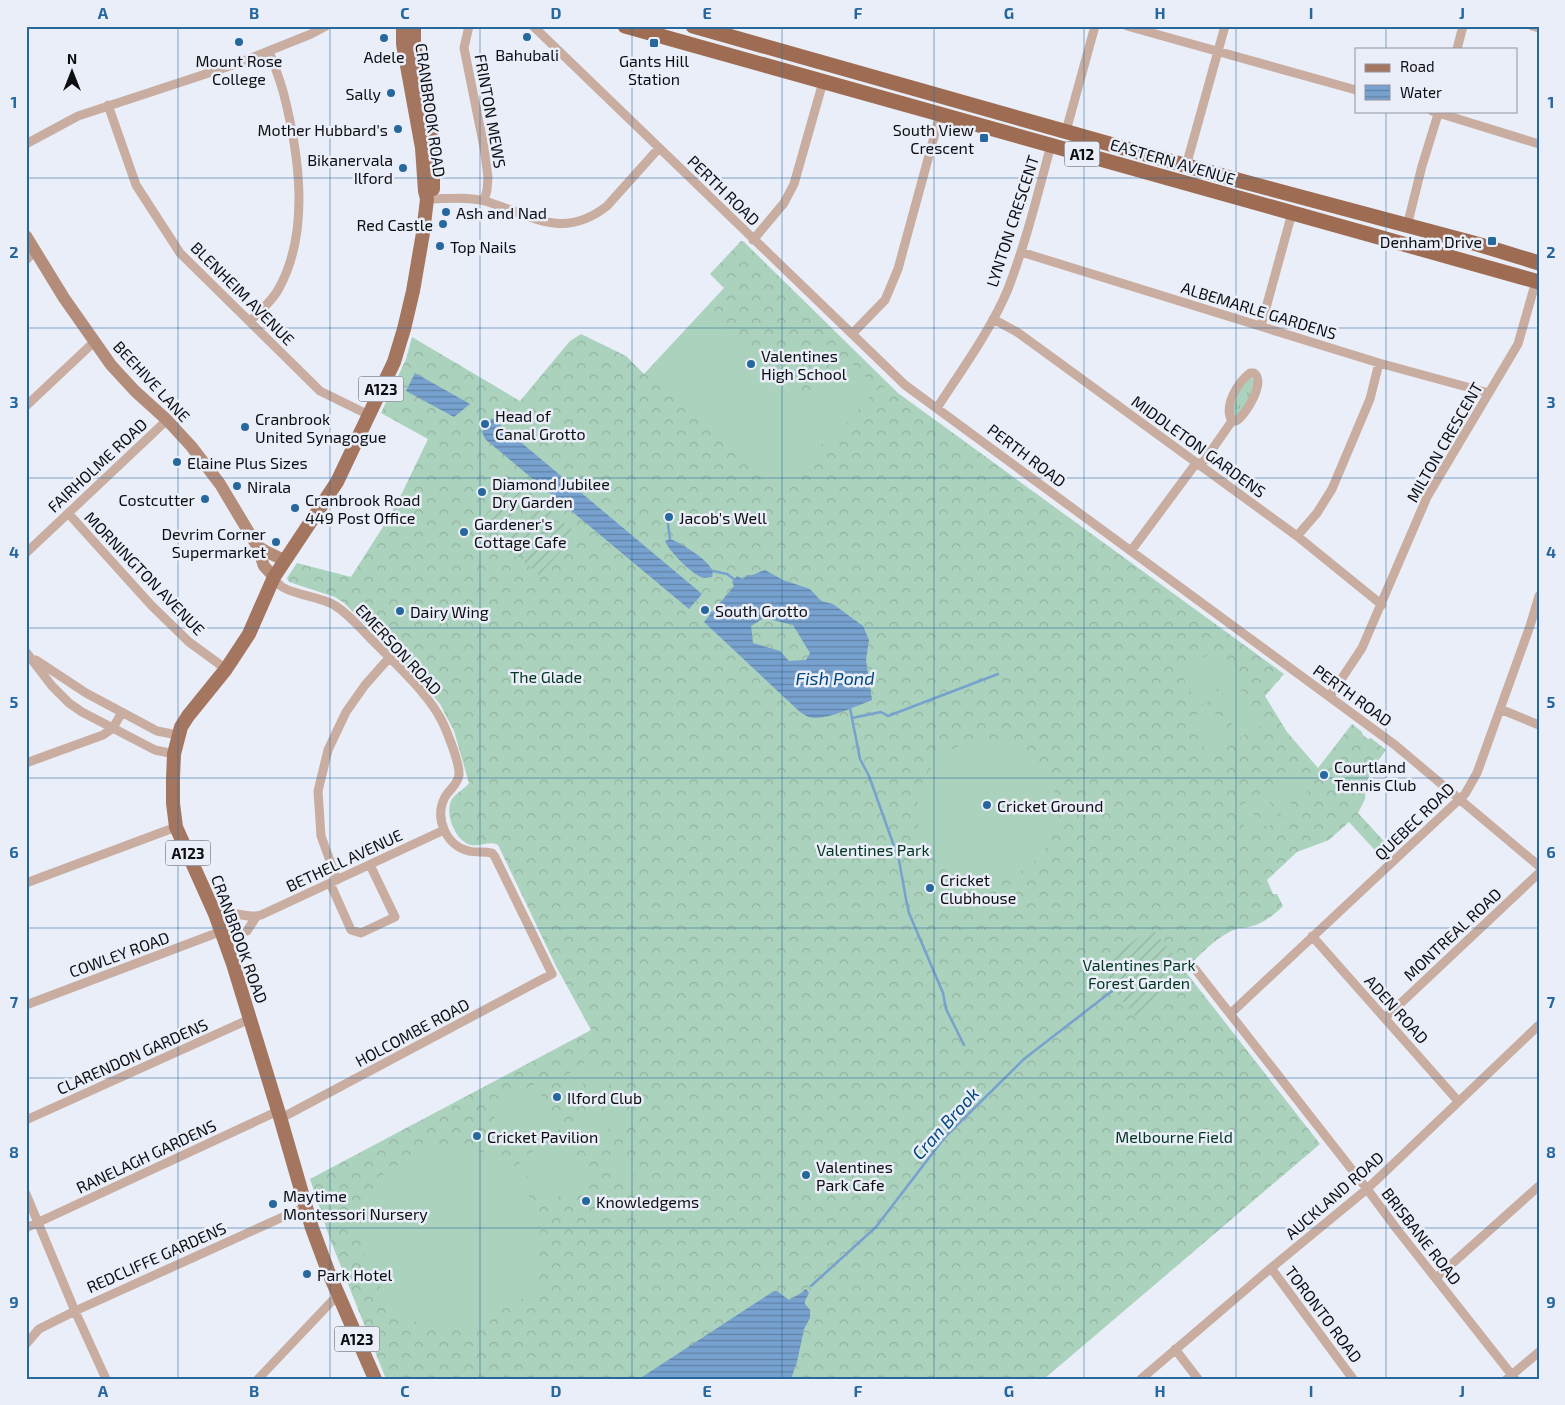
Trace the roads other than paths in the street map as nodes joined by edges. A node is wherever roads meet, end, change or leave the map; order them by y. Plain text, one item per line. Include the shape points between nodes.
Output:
1 (326, 26) edge
2 (402, 26) edge
3 (414, 26) edge
4 (470, 26) edge
5 (533, 26) edge
6 (625, 26) edge
7 (1095, 26) edge
8 (1127, 26) edge
9 (1225, 26) edge
10 (1463, 26) edge
11 (1532, 26) edge
12 (699, 27) edge
13 (1539, 28) edge
14 (1457, 48) edge
15 (269, 51) junction
16 (1218, 52) junction
17 (823, 82) junction
18 (1355, 90) edge
19 (108, 105) junction
20 (1437, 112) edge
21 (940, 115) junction
22 (1066, 131) junction
23 (26, 144) edge
24 (1539, 144) edge
25 (1051, 145) junction
26 (659, 148) junction
27 (1186, 166) junction
28 (427, 199) junction
29 (484, 201) junction
30 (1292, 213) junction
31 (1407, 226) junction
32 (26, 236) edge
33 (753, 240) junction
34 (1021, 252) junction
35 (31, 256) edge
36 (1539, 263) edge
37 (1538, 281) edge
38 (993, 319) junction
39 (250, 321) junction
40 (1261, 326) junction
41 (852, 334) junction
42 (94, 342) junction
43 (1379, 362) junction
44 (1489, 394) junction
45 (26, 406) edge
46 (937, 408) junction
47 (369, 415) junction
48 (166, 420) junction
49 (1232, 421) junction
50 (1199, 464) junction
51 (68, 514) junction
52 (1297, 536) junction
53 (257, 546) junction
54 (1131, 551) junction
55 (26, 553) edge
56 (284, 560) junction
57 (274, 577) junction
58 (1539, 596) edge
59 (1382, 605) junction
60 (1536, 612) edge
61 (28, 654) edge
62 (389, 658) junction
63 (226, 669) junction
64 (1330, 696) junction
65 (1500, 708) junction
66 (122, 712) junction
67 (1539, 725) edge
68 (113, 728) junction
69 (178, 735) junction
70 (174, 754) junction
71 (26, 763) edge
72 (1460, 798) junction
73 (176, 827) junction
74 (444, 830) junction
75 (370, 865) junction
76 (1539, 866) edge
77 (1539, 873) edge
78 (333, 882) junction
79 (26, 883) edge
80 (215, 914) junction
81 (256, 916) junction
82 (222, 931) junction
83 (247, 931) dead end
84 (1312, 936) junction
85 (1194, 969) dead end
86 (26, 1004) edge
87 (1230, 1014) junction
88 (1385, 1018) junction
89 (250, 1019) junction
90 (1539, 1025) edge
91 (1458, 1101) junction
92 (279, 1114) junction
93 (26, 1120) edge
94 (1539, 1186) edge
95 (1367, 1189) junction
96 (26, 1194) edge
97 (305, 1207) junction
98 (39, 1222) junction
99 (26, 1228) edge
100 (1270, 1268) junction
101 (1436, 1278) junction
102 (340, 1298) junction
103 (75, 1311) junction
104 (26, 1344) edge
105 (1175, 1349) junction
106 (1539, 1352) edge
107 (1512, 1377) edge
108 (106, 1379) edge
109 (258, 1379) edge
110 (375, 1379) edge
111 (1141, 1379) edge
112 (1198, 1379) edge
113 (1353, 1379) edge

1 - 15 street
2 - 28 main road, CRANBROOK ROAD / A123
3 - 28 main road, CRANBROOK ROAD / A123 via 414,44 432,147 433,191
4 - 29 street, FRINTON MEWS via 464,48 488,177
5 - 26 street, PERTH ROAD
6 - 17 highway, EASTERN AVENUE / A12
7 - 22 street
8 - 16 street
9 - 16 street
10 - 14 street
11 - 13 street
12 - 22 highway, EASTERN AVENUE / A12
15 - 19 street
15 - 39 street via 293,140 299,215 287,274 277,292
16 - 18 street
16 - 27 street
17 - 21 highway, EASTERN AVENUE / A12
17 - 33 street via 794,184 784,203
19 - 23 street via 68,120
19 - 39 street, BLENHEIM AVENUE via 136,185 180,253
20 - 24 street
20 - 31 street
21 - 25 highway, EASTERN AVENUE / A12
21 - 41 street via 898,269 885,300
22 - 27 highway, EASTERN AVENUE / A12
25 - 30 highway, EASTERN AVENUE / A12
25 - 34 street, LYNTON CRESCENT
26 - 29 street via 607,206 575,223 550,222
26 - 33 street, PERTH ROAD
27 - 31 highway, EASTERN AVENUE / A12
28 - 29 street
28 - 47 main road, CRANBROOK ROAD / A123 via 404,329 394,362
30 - 37 highway, EASTERN AVENUE / A12
30 - 40 street
31 - 36 highway, EASTERN AVENUE / A12
32 - 35 main road, BEEHIVE LANE
33 - 41 street, PERTH ROAD
34 - 38 street, LYNTON CRESCENT
34 - 40 street, ALBEMARLE GARDENS
35 - 42 main road, BEEHIVE LANE
37 - 44 street, MILTON CRESCENT via 1518,344
38 - 46 street, LYNTON CRESCENT
38 - 50 street, MIDDLETON GARDENS via 1017,332
39 - 47 street, BLENHEIM AVENUE via 320,391
40 - 43 street, ALBEMARLE GARDENS
41 - 46 street, PERTH ROAD via 906,385
42 - 45 street
42 - 48 main road, BEEHIVE LANE via 135,391
43 - 44 street, ALBEMARLE GARDENS
43 - 52 street via 1370,399 1332,489
44 - 59 street, MILTON CRESCENT via 1427,497
46 - 54 street, PERTH ROAD
47 - 56 main road, CRANBROOK ROAD / A123 via 337,482
48 - 51 street, FAIRHOLME ROAD
48 - 53 main road, BEEHIVE LANE via 220,484
49 - 49 street via 1229,410 1234,394 1244,377 1254,372 1258,384 1252,402 1242,417
49 - 50 street
50 - 52 street, MIDDLETON GARDENS
50 - 54 street via 1194,466
51 - 55 street, FAIRHOLME ROAD
51 - 63 street, MORNINGTON AVENUE via 188,642
52 - 59 street, MIDDLETON GARDENS
53 - 56 main road
53 - 57 main road, BEEHIVE LANE via 264,566
54 - 64 street, PERTH ROAD
56 - 57 main road, CRANBROOK ROAD / A123
57 - 62 street, EMERSON ROAD via 281,587 322,600 341,610
57 - 63 main road, CRANBROOK ROAD / A123 via 249,634
58 - 60 street, QUEBEC ROAD
59 - 64 street, MILTON CRESCENT via 1362,648
60 - 65 street, QUEBEC ROAD
61 - 66 street via 86,693
61 - 68 street via 69,703
62 - 74 street, EMERSON ROAD via 438,714 456,760 458,778 442,806
62 - 78 street via 346,712 328,750 318,791 321,836
63 - 69 main road, CRANBROOK ROAD / A123 via 188,716
64 - 72 street, PERTH ROAD
65 - 67 street
65 - 72 street, QUEBEC ROAD via 1477,773
66 - 68 street
66 - 69 street via 157,731
68 - 70 street via 155,750
68 - 71 street
69 - 70 main road, CRANBROOK ROAD / A123
70 - 73 main road, CRANBROOK ROAD / A123
72 - 76 street, PERTH ROAD
72 - 84 street, QUEBEC ROAD
73 - 79 street
73 - 80 main road, CRANBROOK ROAD / A123
74 - 75 street, BETHELL AVENUE
74 - 92 street, HOLCOMBE ROAD via 459,847 492,853 552,974 287,1115
75 - 78 street, BETHELL AVENUE
75 - 78 street via 395,917 361,933 351,930
77 - 88 street, MONTREAL ROAD
78 - 81 street, BETHELL AVENUE
80 - 81 street via 231,912
80 - 82 main road, CRANBROOK ROAD / A123
81 - 83 street
82 - 86 street, COWLEY ROAD
82 - 89 main road, CRANBROOK ROAD / A123
84 - 87 street, QUEBEC ROAD
84 - 88 street, ADEN ROAD
85 - 87 street, BRISBANE ROAD
87 - 95 street, BRISBANE ROAD
88 - 91 street, ADEN ROAD
89 - 92 main road, CRANBROOK ROAD / A123
89 - 93 street, CLARENDON GARDENS
90 - 91 street, AUCKLAND ROAD
91 - 95 street, AUCKLAND ROAD
92 - 97 main road, CRANBROOK ROAD / A123
92 - 98 street, RANELAGH GARDENS
94 - 101 street
95 - 100 street, AUCKLAND ROAD
95 - 101 street, BRISBANE ROAD
96 - 98 street
97 - 102 main road, CRANBROOK ROAD / A123
97 - 103 street, REDCLIFFE GARDENS
98 - 99 street, RANELAGH GARDENS
98 - 103 street
100 - 105 street, AUCKLAND ROAD
100 - 113 street, TORONTO ROAD
101 - 107 street, BRISBANE ROAD
102 - 109 street via 332,1301
102 - 110 main road, CRANBROOK ROAD / A123
103 - 104 street, REDCLIFFE GARDENS via 39,1329
103 - 108 street
105 - 111 street, AUCKLAND ROAD
105 - 112 street
106 - 107 street

